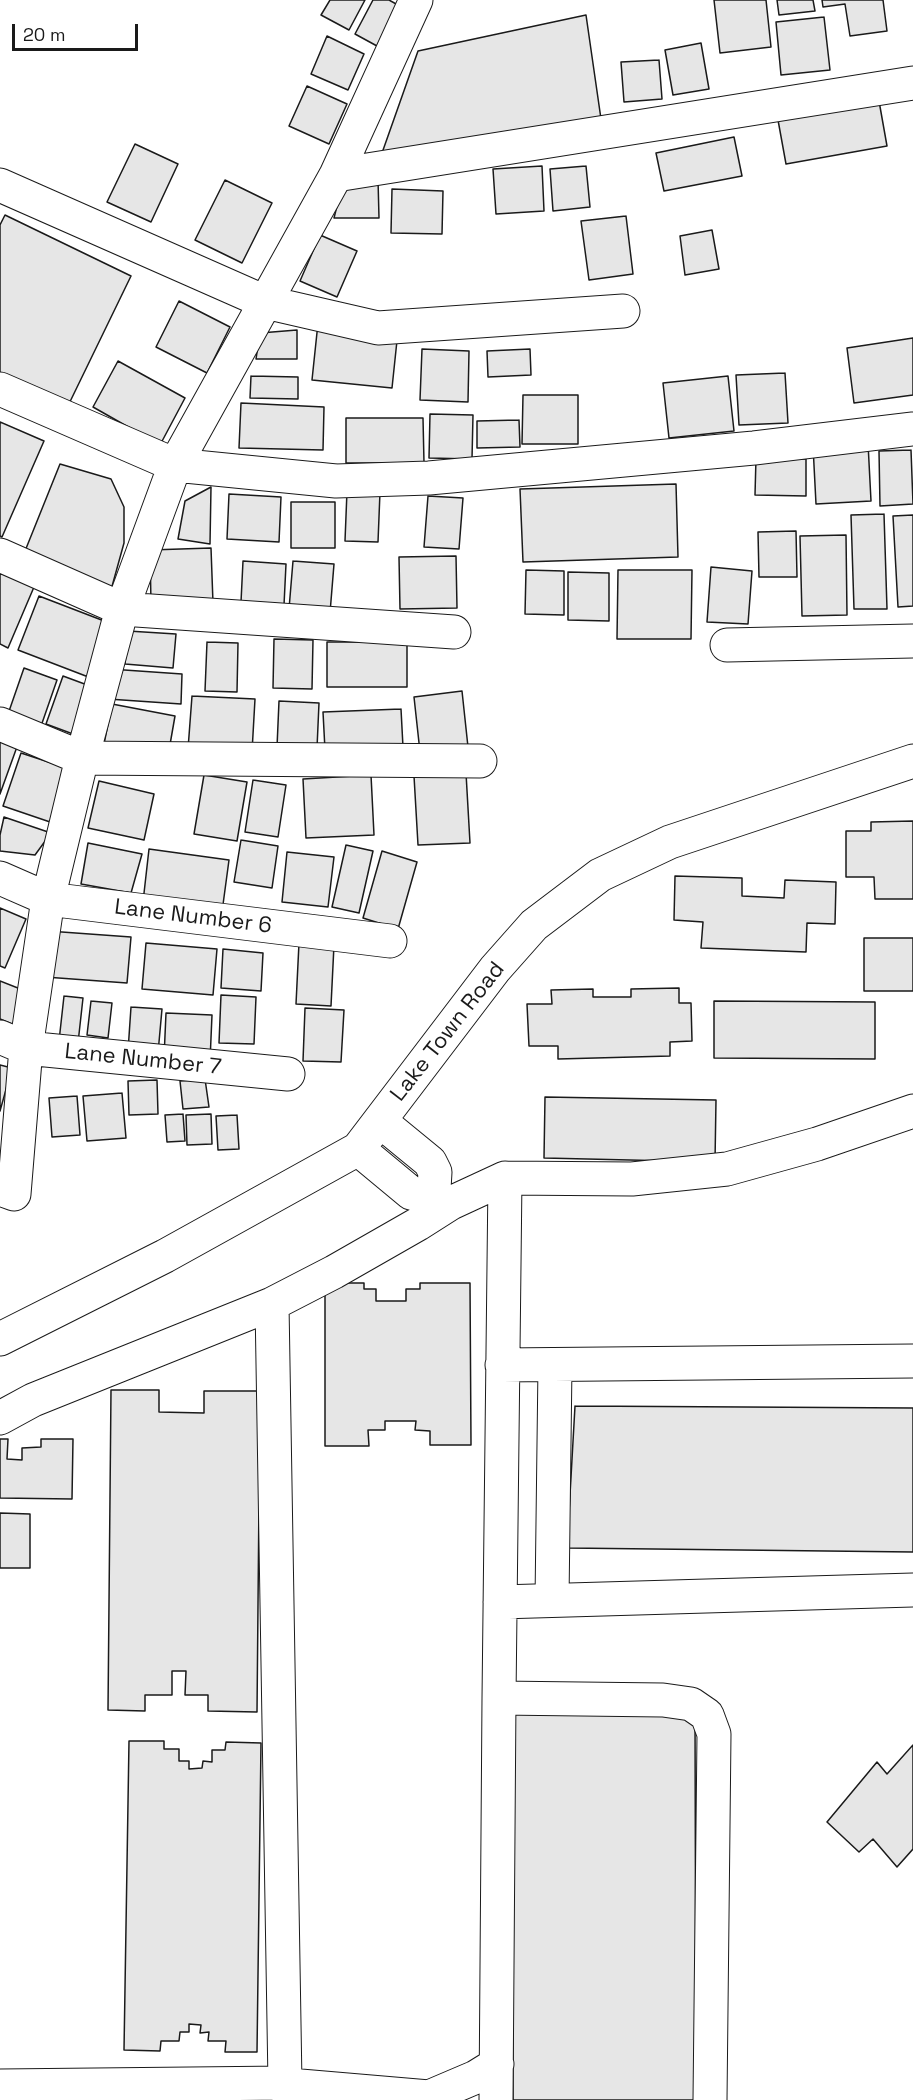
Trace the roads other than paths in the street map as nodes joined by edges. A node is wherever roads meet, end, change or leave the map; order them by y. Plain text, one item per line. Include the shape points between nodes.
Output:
1 (423, 2) edge
2 (913, 83) edge
3 (336, 175) junction
4 (0, 185) edge
5 (265, 302) junction
6 (623, 311) dead end
7 (0, 390) edge
8 (913, 429) edge
9 (175, 465) junction
10 (0, 555) edge
11 (122, 609) junction
12 (453, 632) dead end
13 (913, 641) edge
14 (727, 645) dead end
15 (0, 724) edge
16 (82, 758) junction
17 (480, 761) dead end
18 (913, 761) edge
19 (0, 878) edge
20 (48, 899) junction
21 (390, 941) dead end
22 (13, 1042) edge
23 (288, 1074) dead end
24 (913, 1111) edge
25 (380, 1121) junction
26 (358, 1149) junction
27 (505, 1178) junction
28 (0, 1189) edge
29 (443, 1196) junction
30 (272, 1304) junction
31 (0, 1339) edge
32 (913, 1361) edge
33 (502, 1365) junction
34 (555, 1365) junction
35 (0, 1418) edge
36 (913, 1590) edge
37 (552, 1600) junction
38 (500, 1602) junction
39 (498, 1698) junction
40 (496, 2064) junction
41 (277, 2084) junction
42 (0, 2086) edge
43 (496, 2100) edge
44 (710, 2100) edge

1 - 3 street
2 - 3 street
3 - 5 street
4 - 5 street
5 - 6 street via 378,328
5 - 9 street
7 - 9 street
8 - 9 street via 429,478 336,481
9 - 11 street
10 - 11 street
11 - 12 street
11 - 16 street
13 - 14 street
15 - 16 street
16 - 17 street
16 - 20 street
18 - 25 street, Lake Town Road via 670,842 600,875 534,926 503,960
19 - 20 street, Lane Number 6
20 - 21 street, Lane Number 6
20 - 22 street
22 - 23 street, Lane Number 7
22 - 28 street via 14,1194
24 - 27 street via 727,1169 632,1179
25 - 26 street, Lake Town Road
25 - 29 street via 430,1162
26 - 29 street via 411,1193
26 - 31 street, Lake Town Road via 165,1256
27 - 29 street
27 - 33 street
29 - 30 street via 334,1272
30 - 35 street via 33,1400
30 - 41 street via 285,2084
32 - 34 street
33 - 34 street
33 - 38 street
34 - 37 street
36 - 37 street
37 - 38 street
38 - 39 street
39 - 40 street
39 - 44 street via 663,1700 691,1704 707,1715 714,1734
40 - 41 street via 429,2097
40 - 43 street
41 - 42 street

